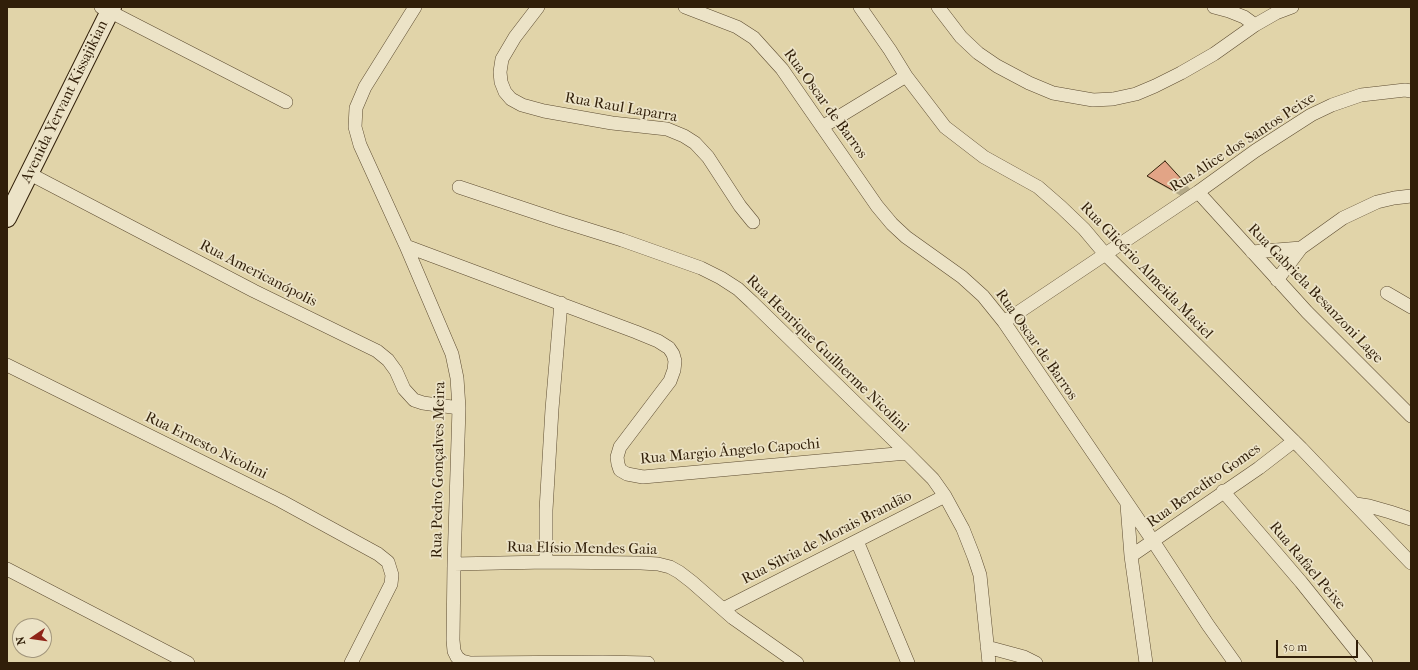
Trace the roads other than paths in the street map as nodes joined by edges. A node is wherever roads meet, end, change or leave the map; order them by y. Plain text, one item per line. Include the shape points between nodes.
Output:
1 (415, 7) edge
2 (538, 7) edge
3 (685, 7) edge
4 (860, 7) edge
5 (938, 7) edge
6 (1214, 7) edge
7 (1292, 7) edge
8 (108, 8) edge
9 (1277, 10) edge
10 (1255, 24) junction
11 (906, 76) junction
12 (1411, 91) edge
13 (286, 102) dead end
14 (822, 126) junction
15 (30, 174) junction
16 (459, 187) dead end
17 (1198, 192) junction
18 (1411, 196) edge
19 (7, 218) edge
20 (753, 222) dead end
21 (406, 246) junction
22 (1301, 248) junction
23 (1252, 252) junction
24 (1105, 254) junction
25 (1277, 280) junction
26 (1387, 293) dead end
27 (560, 303) junction
28 (1411, 307) edge
29 (1004, 322) junction
30 (7, 365) edge
31 (459, 408) junction
32 (1411, 416) edge
33 (1294, 442) junction
34 (907, 453) junction
35 (1223, 491) junction
36 (945, 496) junction
37 (1356, 504) junction
38 (1127, 505) junction
39 (1411, 519) edge
40 (857, 541) junction
41 (1153, 541) junction
42 (1130, 556) junction
43 (546, 562) junction
44 (1411, 563) edge
45 (454, 564) junction
46 (7, 569) edge
47 (723, 609) junction
48 (988, 647) junction
49 (188, 663) edge
50 (351, 663) edge
51 (519, 663) edge
52 (648, 663) edge
53 (797, 663) edge
54 (908, 663) edge
55 (989, 663) edge
56 (1036, 663) edge
57 (1146, 663) edge
58 (1235, 663) edge
59 (1366, 663) edge

1 - 21 street, Rua Pedro Gonçalves Meira via 365,87 356,108 355,127 360,145
2 - 20 street, Rua Raul Laparra via 502,59 501,82 511,99 544,111 612,123 667,129 684,136 708,157
3 - 14 street, Rua Oscar de Barros via 736,27 754,38 782,69
4 - 11 street, Rua Glicério Almeida Maciel
5 - 10 street via 962,38 997,66 1053,93 1093,100 1136,94 1155,86 1214,54
6 - 10 street via 1244,17
7 - 9 street
8 - 13 street
8 - 15 main road, Avenida Yervant Kissajikian
9 - 10 street
11 - 14 street
11 - 24 street, Rua Glicério Almeida Maciel via 945,127 984,157 1038,187 1084,229
12 - 17 street, Rua Alice dos Santos Peixe via 1361,95 1332,105 1288,129
14 - 29 street, Rua Oscar de Barros via 892,224 962,277
15 - 19 main road, Avenida Yervant Kissajikian
15 - 31 street, Rua Americanópolis via 254,291 377,351 388,360 404,389 414,400
16 - 34 street, Rua Henrique Guilherme Nicolini via 622,240 701,268 721,278 752,302
17 - 23 street, Rua Gabriela Besanzoni Lage
17 - 24 street, Rua Alice dos Santos Peixe
18 - 22 street via 1383,200 1360,209 1324,230
21 - 27 street, Rua Margio Ângelo Capochi
21 - 31 street, Rua Pedro Gonçalves Meira via 452,354
22 - 23 street
22 - 25 street
23 - 25 street, Rua Gabriela Besanzoni Lage
24 - 29 street, Rua Alice dos Santos Peixe
24 - 33 street, Rua Glicério Almeida Maciel
25 - 32 street, Rua Gabriela Besanzoni Lage
26 - 28 street
27 - 34 street, Rua Margio Ângelo Capochi via 658,341 673,354 675,361 670,381 620,448 618,464 620,470 627,474 643,477
27 - 43 street via 546,510
29 - 38 street, Rua Oscar de Barros
30 - 50 street, Rua Ernesto Nicolini via 281,502 378,554 388,562 392,584
31 - 45 street, Rua Pedro Gonçalves Meira
33 - 35 street, Rua Benedito Gomes
33 - 37 street, Rua Glicério Almeida Maciel
34 - 36 street, Rua Henrique Guilherme Nicolini via 933,479
35 - 41 street, Rua Benedito Gomes
35 - 59 street, Rua Rafael Peixe
36 - 40 street, Rua Silvia de Morais Brandão
36 - 48 street, Rua Henrique Guilherme Nicolini via 963,529 980,575
37 - 39 street
37 - 44 street, Rua Glicério Almeida Maciel
38 - 41 street, Rua Oscar de Barros
38 - 42 street
40 - 47 street, Rua Silvia de Morais Brandão
40 - 54 street
41 - 42 street, Rua Benedito Gomes
41 - 58 street, Rua Oscar de Barros
42 - 57 street
43 - 45 street, Rua Elísio Mendes Gaia
43 - 47 street, Rua Elísio Mendes Gaia via 658,564 679,572
45 - 51 street, Rua Pedro Gonçalves Meira via 452,640 456,657 470,663
46 - 49 street
47 - 53 street, Rua Elísio Mendes Gaia
48 - 55 street, Rua Henrique Guilherme Nicolini
48 - 56 street
51 - 52 street, Rua Pedro Gonçalves Meira

